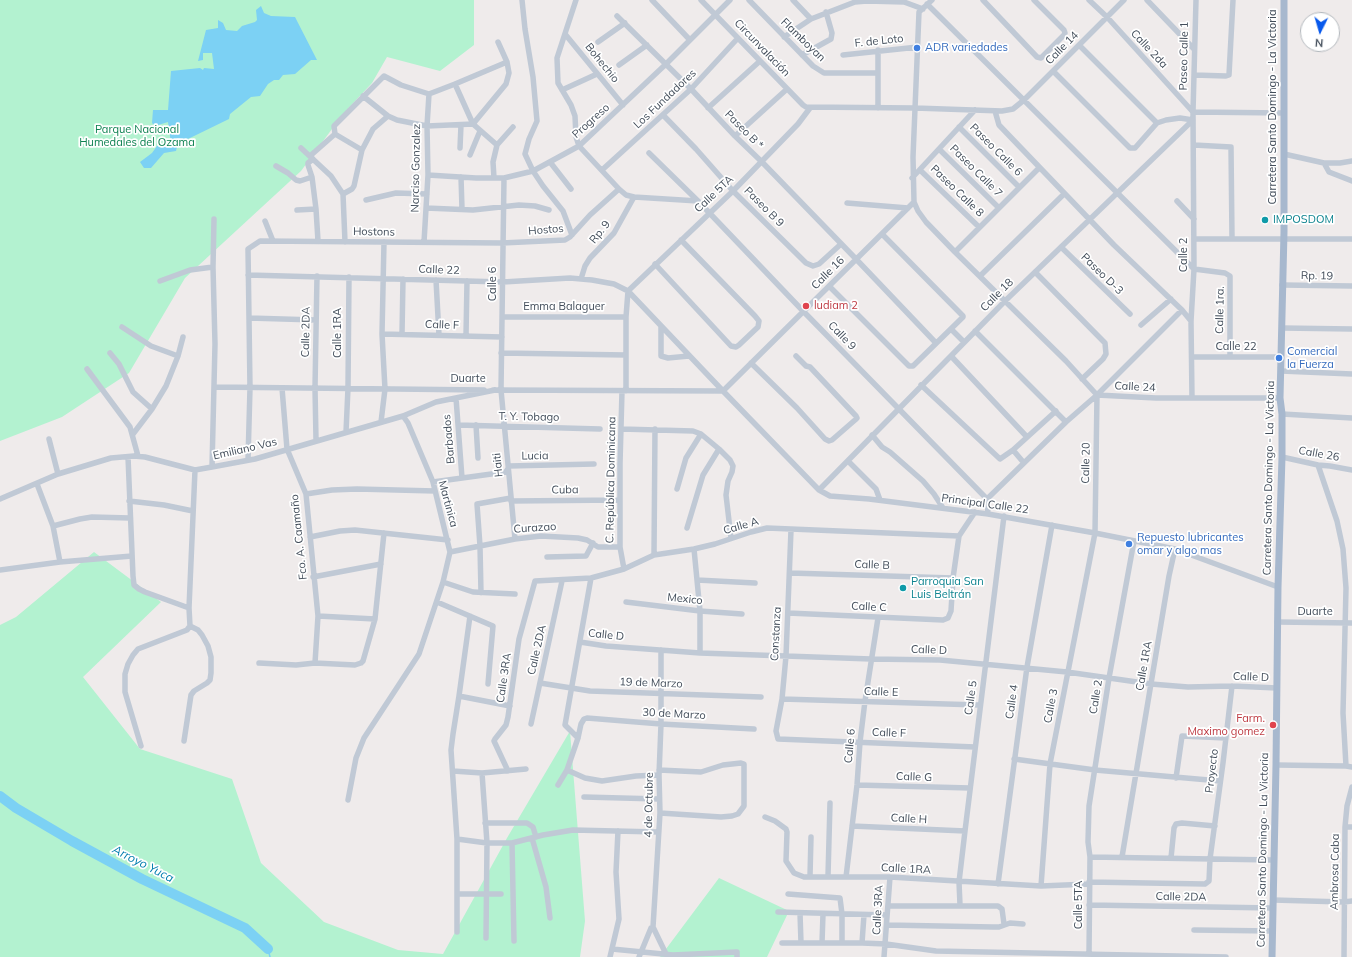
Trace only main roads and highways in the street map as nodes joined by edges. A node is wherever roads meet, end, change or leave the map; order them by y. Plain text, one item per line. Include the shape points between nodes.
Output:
1 (1284, 0) edge
2 (1272, 957) edge

1 - 2 main road, Carretera Santo Domingo - La Victoria via 1284,239 1280,398 1282,457

